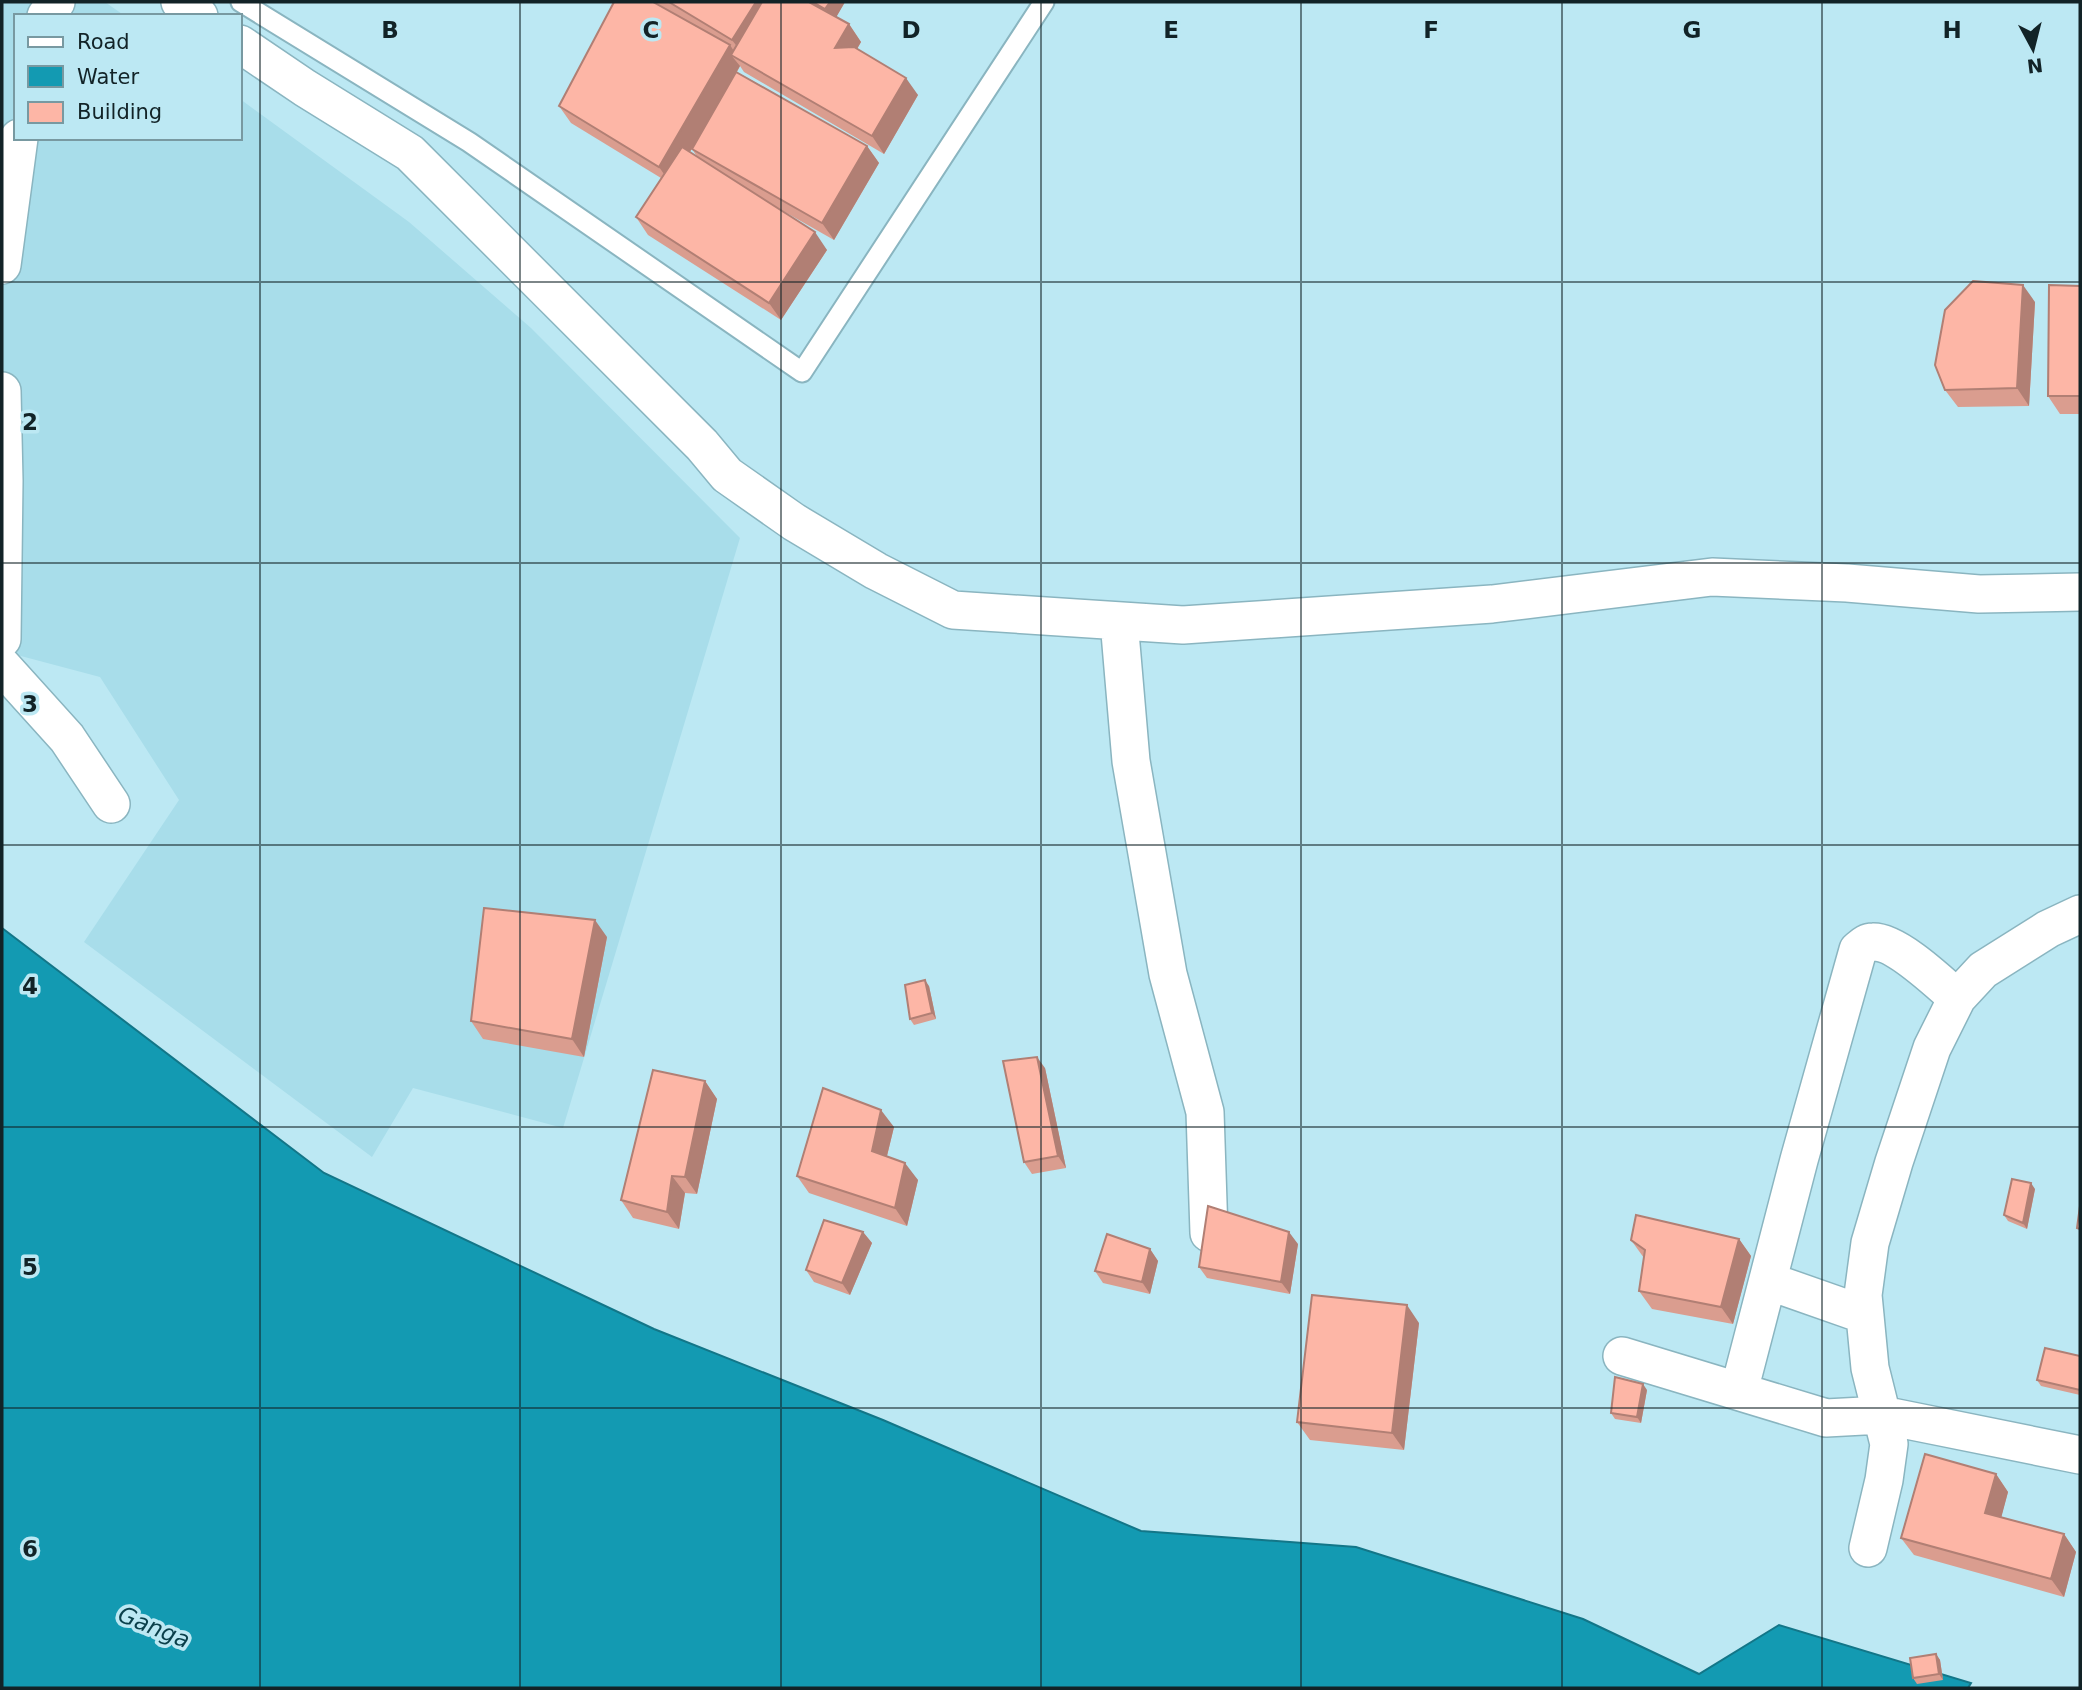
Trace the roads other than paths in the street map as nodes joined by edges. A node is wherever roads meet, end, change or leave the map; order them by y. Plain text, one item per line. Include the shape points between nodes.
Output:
1 (180, 2) edge
2 (241, 2) edge
3 (1044, 2) edge
4 (195, 14) edge
5 (242, 45) edge
6 (19, 140) edge
7 (2, 265) edge
8 (2, 391) edge
9 (2080, 592) edge
10 (1119, 621) junction
11 (2, 639) edge
12 (2, 666) edge
13 (111, 804) dead end
14 (2080, 914) edge
15 (1957, 998) junction
16 (1209, 1233) edge
17 (1768, 1281) junction
18 (1865, 1315) junction
19 (1622, 1356) dead end
20 (1739, 1391) junction
21 (1882, 1415) junction
22 (2080, 1455) edge
23 (1868, 1548) dead end

1 - 4 street
2 - 3 lane via 469,142 802,372
5 - 10 street via 410,153 727,475 794,522 953,610
6 - 7 street
8 - 11 street
9 - 10 street via 1979,594 1712,577 1492,604 1183,625
10 - 16 street via 1135,788 1168,974 1205,1112
12 - 13 street via 67,738
14 - 15 street via 1983,970
15 - 17 street via 1913,959 1875,941 1858,950
15 - 18 street via 1932,1048 1880,1208 1870,1243
17 - 18 street
17 - 20 street
18 - 21 street via 1870,1368
19 - 20 street
20 - 21 street via 1826,1418
21 - 22 street
21 - 23 street via 1889,1444

